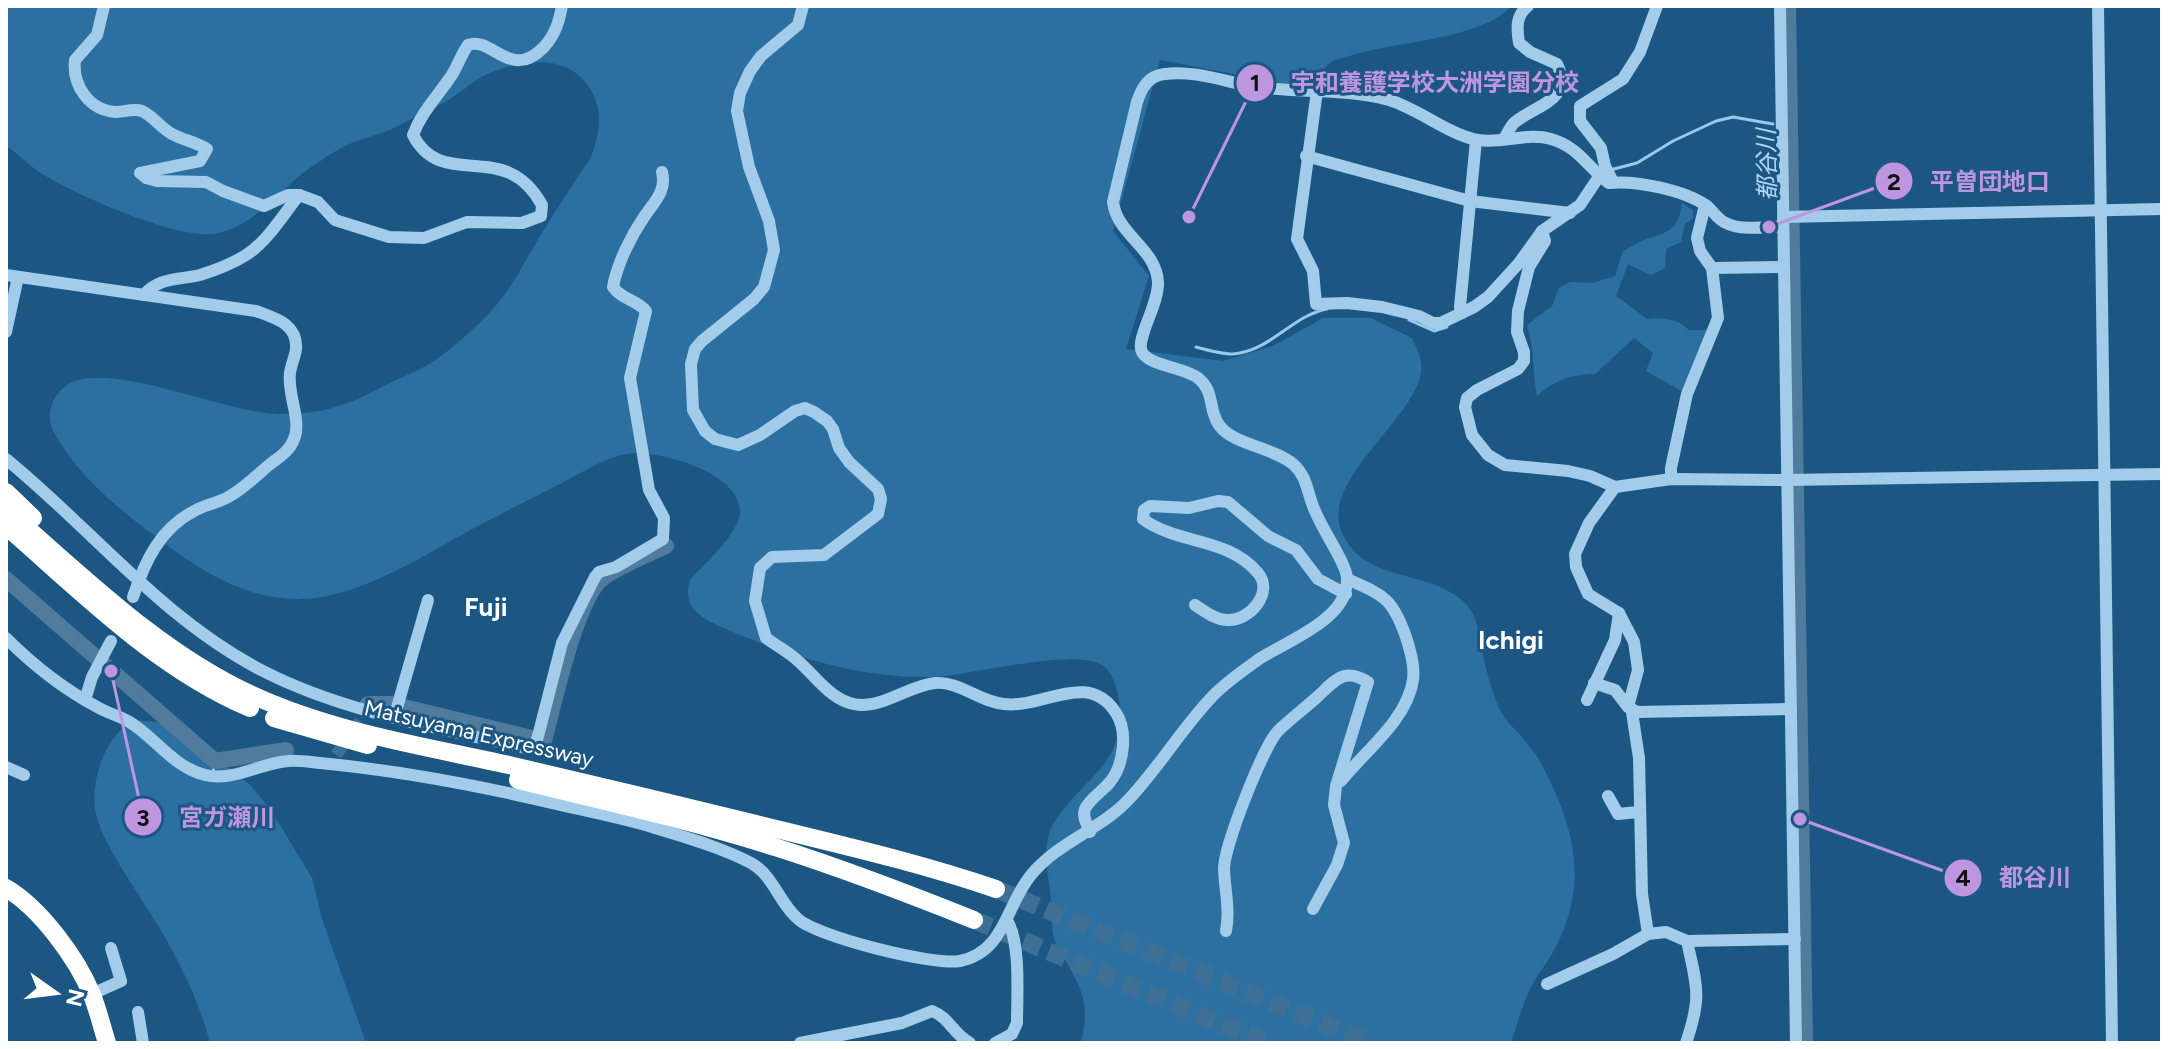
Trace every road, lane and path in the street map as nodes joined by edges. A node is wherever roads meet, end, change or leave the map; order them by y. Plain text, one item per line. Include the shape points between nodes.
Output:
1 (104, 6) edge
2 (562, 6) edge
3 (803, 6) edge
4 (1528, 6) edge
5 (1657, 6) edge
6 (1780, 6) edge
7 (2098, 6) edge
8 (1317, 91) junction
9 (1504, 139) junction
10 (1476, 140) junction
11 (1306, 156) junction
12 (662, 172) dead end
13 (1600, 175) junction
14 (1614, 182) junction
15 (299, 195) junction
16 (1470, 201) junction
17 (1705, 205) junction
18 (2162, 209) edge
19 (2100, 211) junction
20 (1570, 213) junction
21 (1787, 219) junction
22 (1543, 234) junction
23 (1784, 267) junction
24 (1712, 268) junction
25 (12, 276) edge
26 (144, 295) junction
27 (1462, 313) junction
28 (6, 332) edge
29 (6, 459) edge
30 (2162, 474) edge
31 (2104, 475) junction
32 (1671, 479) junction
33 (1793, 480) junction
34 (1615, 487) junction
35 (6, 492) edge
36 (6, 510) edge
37 (6, 526) edge
38 (6, 543) edge
39 (1347, 579) junction
40 (138, 581) junction
41 (1346, 594) junction
42 (133, 597) dead end
43 (428, 600) dead end
44 (1195, 605) dead end
45 (1619, 613) junction
46 (6, 638) edge
47 (111, 641) dead end
48 (164, 659) junction
49 (206, 670) junction
50 (1594, 683) junction
51 (85, 700) junction
52 (1587, 700) dead end
53 (1630, 709) junction
54 (1791, 709) junction
55 (394, 718) junction
56 (336, 755) tunnel mouth
57 (320, 763) junction
58 (6, 767) edge
59 (24, 775) dead end
60 (1336, 786) junction
61 (1608, 796) dead end
62 (1638, 812) junction
63 (1090, 832) junction
64 (6, 888) edge
65 (996, 889) tunnel mouth
66 (1313, 909) dead end
67 (974, 920) tunnel mouth
68 (1007, 920) junction
69 (1226, 931) dead end
70 (1648, 934) junction
71 (1795, 939) junction
72 (1687, 941) junction
73 (111, 948) dead end
74 (1547, 984) dead end
75 (92, 994) junction
76 (138, 1012) dead end
77 (107, 1043) edge
78 (143, 1043) edge
79 (800, 1043) edge
80 (970, 1043) edge
81 (995, 1043) edge
82 (1686, 1043) edge
83 (1796, 1043) edge
84 (2112, 1043) edge

1 - 15 street via 97,35 75,60 75,80 85,97 98,108 142,111 172,134 207,149 194,163 140,173 157,181 206,182 264,206
2 - 15 street via 551,40 535,56 525,60 480,44 468,45 413,135 433,160 488,166 525,182 542,205 541,216 522,223 467,222 424,238 389,237 335,220 318,202
3 - 63 street via 798,25 761,56 740,93 737,111 749,167 774,250 764,287 695,349 693,410 715,439 738,445 795,411 814,412 833,429 839,448 878,489 881,499 878,514 832,551 818,557 772,557 760,568 755,601 766,638 847,702 874,704 938,682 1006,705 1083,690 1099,695 1118,714 1122,753 1119,769 1085,809
4 - 9 street via 1520,12 1519,43 1557,64 1559,89 1551,101 1512,124
5 - 14 street via 1623,79 1580,106 1580,121 1601,148
6 - 21 street
7 - 19 street
8 - 10 street via 1386,99
8 - 11 street
8 - 39 street via 1253,86 1215,76 1165,74 1150,79 1137,102 1113,202 1121,226 1152,261 1158,277 1154,312 1139,345 1142,355 1197,376 1210,394 1219,426 1295,466
9 - 10 street
9 - 13 street via 1553,140 1589,161
10 - 16 street
11 - 16 street
11 - 27 street via 1297,239 1313,271 1316,304 1382,307 1433,323
12 - 55 street via 660,195 634,235 613,287 646,311 630,378 649,490 664,518 663,539 595,577 562,643 535,747
13 - 14 street
13 - 20 street
14 - 17 street via 1653,186
15 - 26 street via 260,245 244,256 222,268 161,282
16 - 20 street
16 - 27 street
17 - 21 street via 1727,224 1743,227
17 - 24 street via 1697,238
18 - 19 street
19 - 21 street
19 - 31 street
20 - 22 street via 1553,221
21 - 23 street
22 - 27 street via 1488,297
22 - 34 street via 1543,247 1525,278 1518,311 1524,361 1467,398 1467,421 1472,435 1496,462 1590,476
23 - 24 street
23 - 33 street
24 - 32 street via 1718,318 1687,394
25 - 26 street
25 - 28 street
26 - 40 street via 280,319 296,342 289,382 297,425 289,448 233,495 179,521 156,544
29 - 40 street
30 - 31 street
31 - 33 street
31 - 84 street
32 - 33 street
32 - 34 street
33 - 54 street
34 - 45 street via 1575,554 1588,594
35 - 49 highway
36 - 49 highway, Matsuyama Expressway via 134,620
37 - 48 highway, Matsuyama Expressway
38 - 48 highway
39 - 41 street
39 - 60 street via 1366,585 1390,604 1408,645 1413,682 1389,727
40 - 42 street
40 - 55 street via 218,644 264,671 364,716
41 - 44 street via 1318,579 1296,550 1268,536 1228,502 1150,506 1143,519 1154,527 1217,545 1261,576 1260,600 1239,618 1210,615
41 - 63 street via 1325,620 1256,661 1212,696 1131,798
43 - 55 street
45 - 50 street via 1615,640
45 - 53 street via 1637,654
46 - 51 street
47 - 51 street
48 - 67 highway, Matsuyama Expressway via 245,706 299,726 726,833 862,876
49 - 65 highway, Matsuyama Expressway via 275,705 343,726 840,845
50 - 52 street
50 - 53 street via 1615,690
51 - 57 street via 129,722 202,775 218,777 286,761
53 - 54 street
53 - 62 street via 1639,758
54 - 71 street via 1797,744
56 - 57 street
57 - 68 street via 453,780 648,826 754,864 803,924 931,961 958,962 978,955 996,940
58 - 59 street
60 - 66 street via 1334,805 1344,843
60 - 69 street via 1368,682 1356,675 1342,676 1276,733 1269,746 1233,827 1224,867 1230,911
61 - 62 street via 1618,814
62 - 70 street
63 - 68 street via 1059,848 1032,874
64 - 75 highway via 32,908 75,961
68 - 81 street via 1013,930 1017,1023 1012,1034
70 - 72 street via 1666,932
70 - 74 street
71 - 72 street
71 - 83 street
72 - 82 street via 1698,1000
73 - 75 street via 121,981
75 - 77 highway
76 - 78 street
79 - 80 street via 902,1023 932,1011

